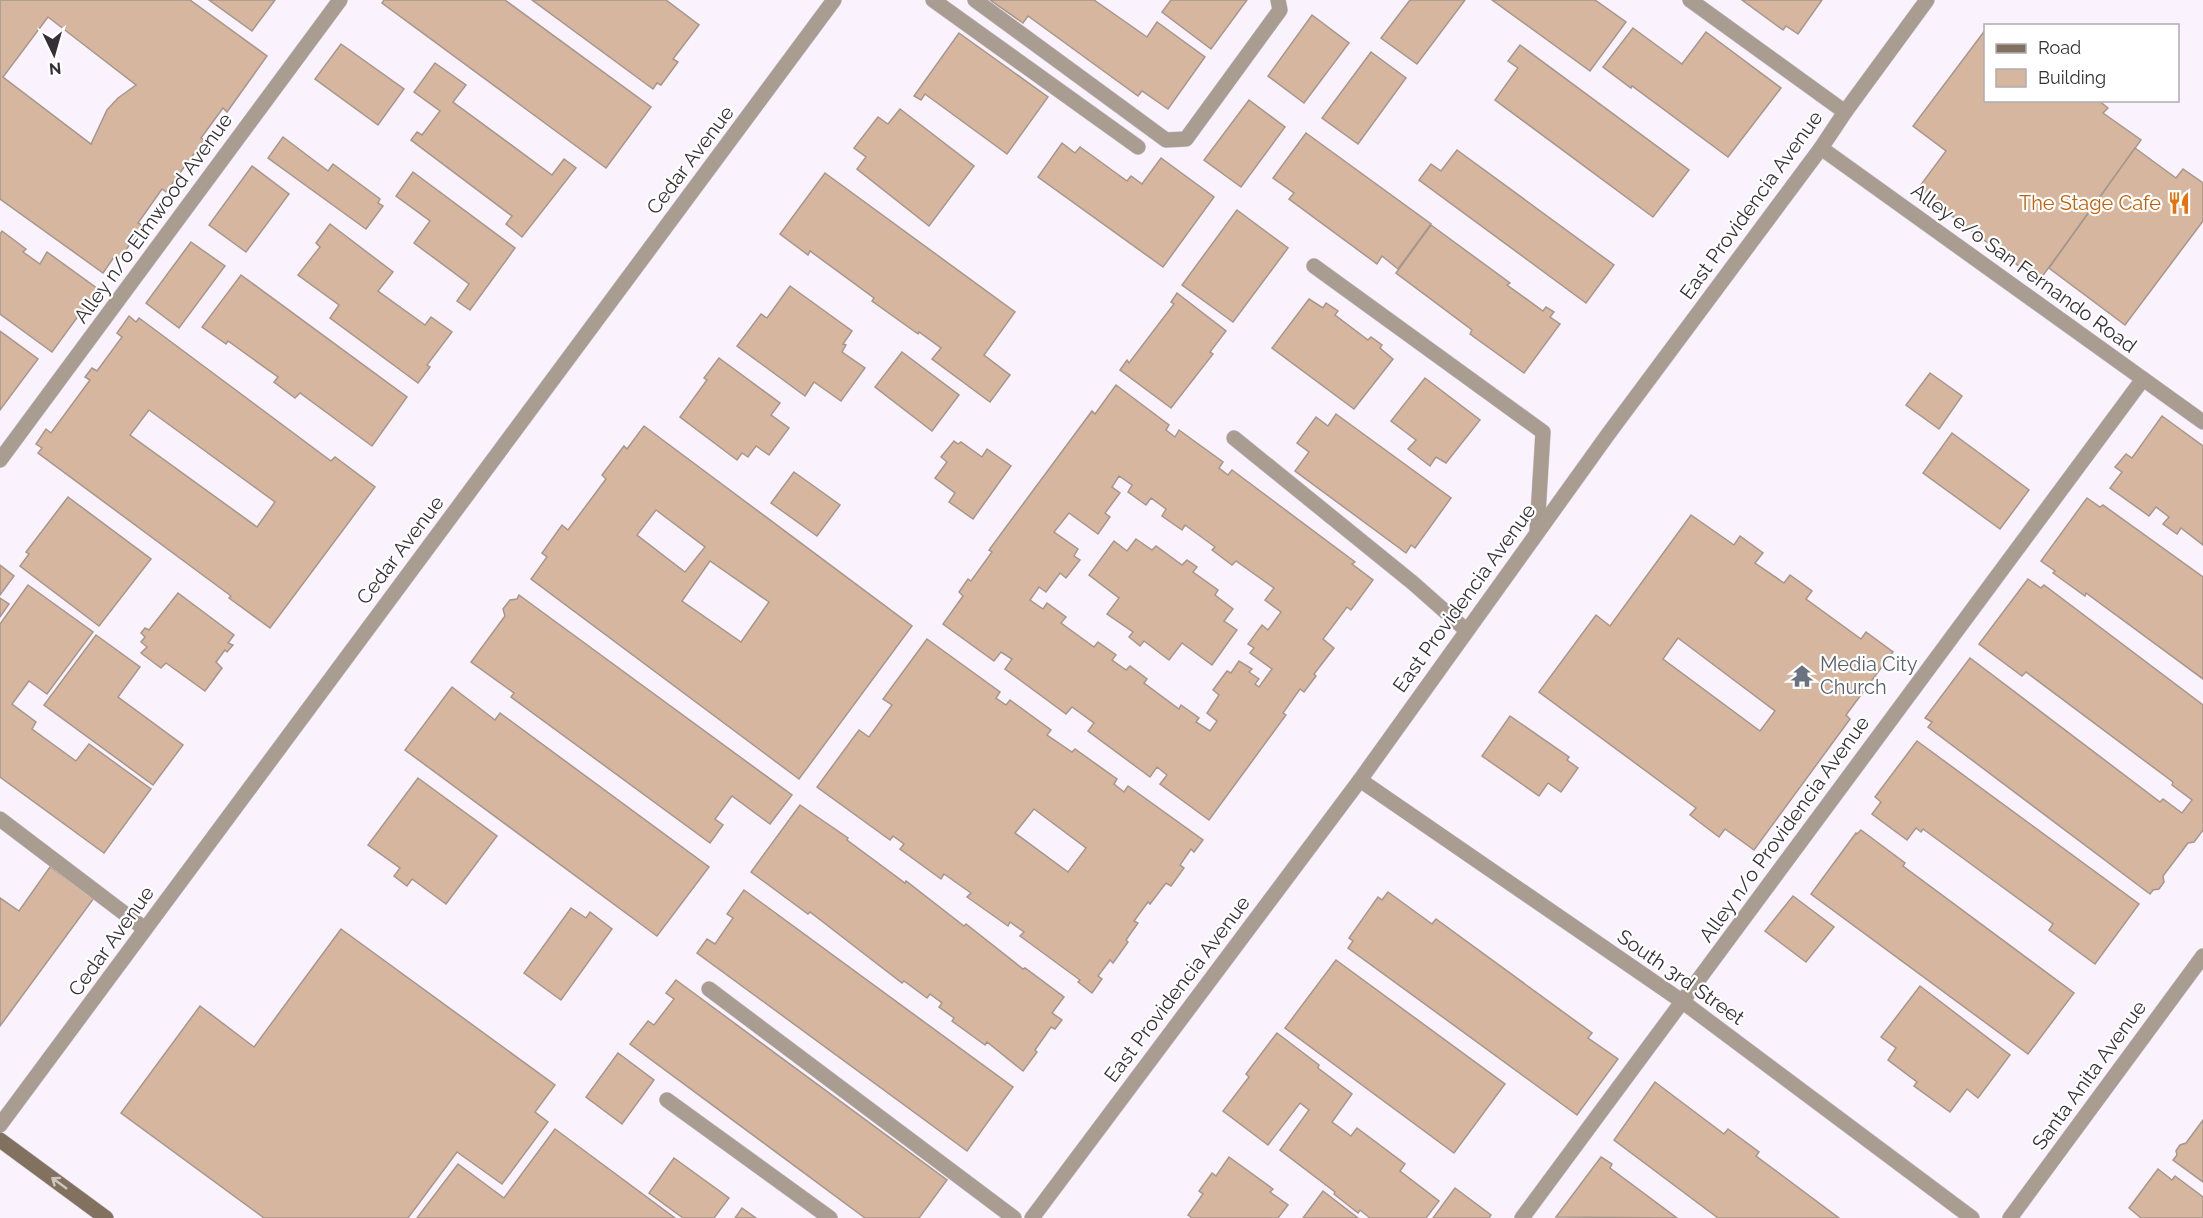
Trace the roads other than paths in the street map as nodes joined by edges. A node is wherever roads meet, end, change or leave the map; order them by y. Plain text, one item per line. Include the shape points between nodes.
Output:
1 (340, 0) edge
2 (834, 0) edge
3 (933, 0) edge
4 (975, 0) edge
5 (1278, 0) edge
6 (1690, 0) edge
7 (1927, 0) edge
8 (1845, 112) junction
9 (1138, 147) dead end
10 (1821, 148) junction
11 (1314, 266) dead end
12 (2143, 379) junction
13 (2203, 422) edge
14 (1234, 438) dead end
15 (0, 460) edge
16 (1537, 531) junction
17 (1466, 630) junction
18 (1360, 780) junction
19 (0, 819) edge
20 (146, 929) junction
21 (2203, 956) edge
22 (709, 989) dead end
23 (1683, 1002) junction
24 (667, 1100) dead end
25 (0, 1125) edge
26 (0, 1140) edge
27 (106, 1218) edge
28 (830, 1218) edge
29 (1014, 1218) edge
30 (1032, 1218) edge
31 (1522, 1218) edge
32 (1972, 1218) edge
33 (2010, 1218) edge

1 - 15 street, Alley n/o Elmwood Avenue
2 - 20 street, Cedar Avenue
3 - 9 street
4 - 5 street via 1166,140 1186,139 1280,10
6 - 8 street
7 - 8 street, East Providencia Avenue
8 - 10 street, East Providencia Avenue
10 - 12 street, Alley e/o San Fernando Road
10 - 16 street, East Providencia Avenue
11 - 16 street via 1543,432
12 - 13 street, Alley e/o San Fernando Road
12 - 23 street, Alley n/o Providencia Avenue
14 - 17 street
16 - 17 street, East Providencia Avenue
17 - 18 street, East Providencia Avenue
18 - 23 street, South 3rd Street
18 - 30 street, East Providencia Avenue
19 - 20 street
20 - 25 street, Cedar Avenue
21 - 33 street, Santa Anita Avenue
22 - 29 street
23 - 31 street, Alley n/o Providencia Avenue
23 - 32 street, South 3rd Street
24 - 28 street
27 -> 26 main road

